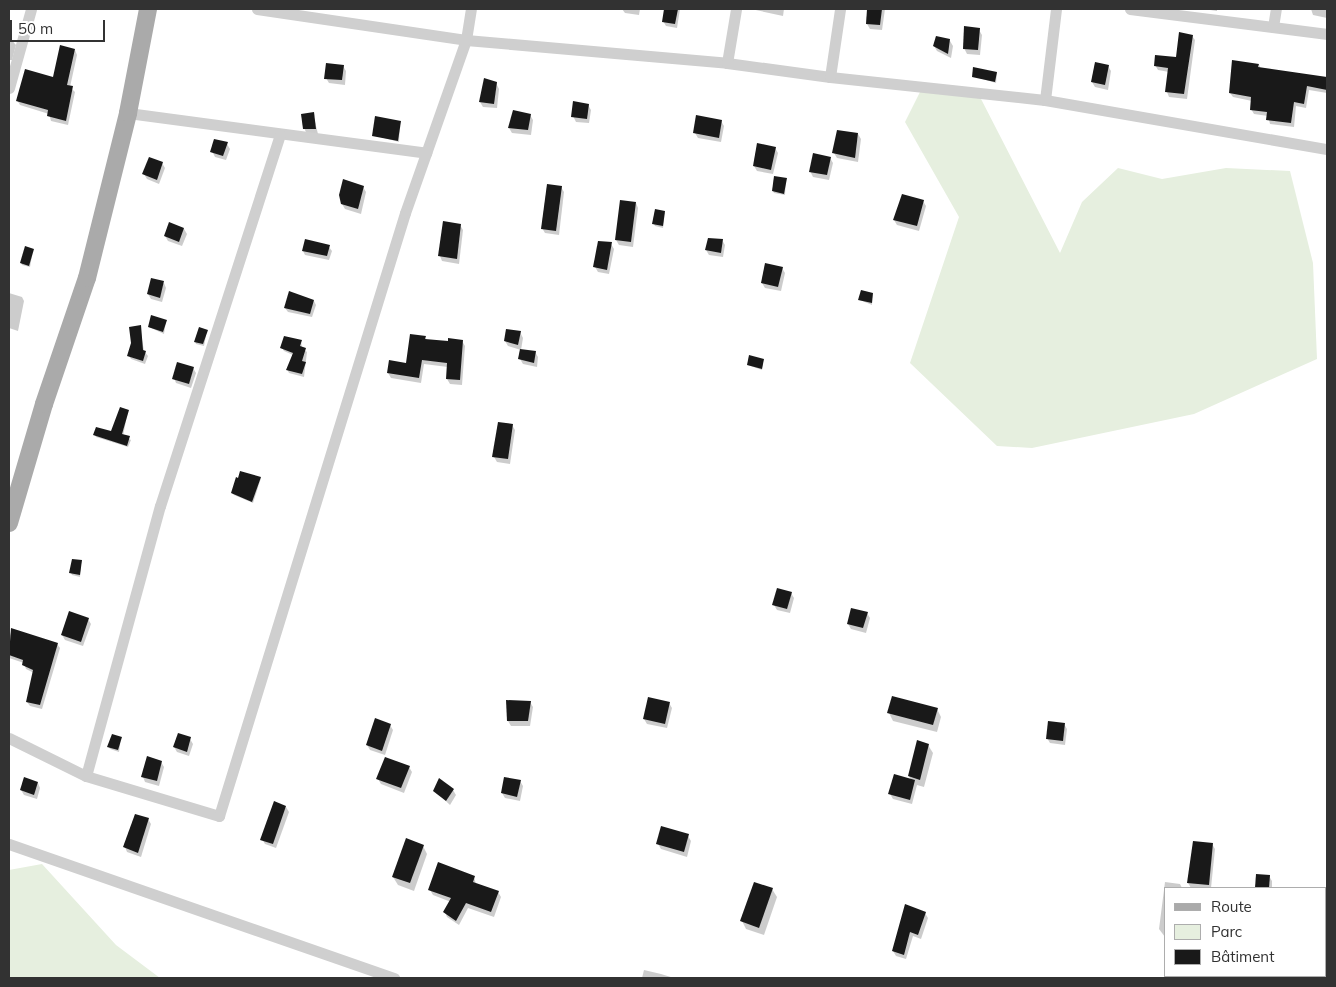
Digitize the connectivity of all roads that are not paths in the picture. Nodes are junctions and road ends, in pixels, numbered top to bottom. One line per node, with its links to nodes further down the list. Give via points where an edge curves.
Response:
1 (31, 9): 17 (street)
2 (148, 9): 19 (main road)
3 (257, 9): 11 (street)
4 (471, 9): 14 (street)
5 (736, 9): 15 (street)
6 (840, 9): 16 (street)
7 (1056, 9): 18 (street)
8 (1130, 9): 10 (street)
9 (1276, 9): 12 (street)
10 (1160, 11): 12 (street)
11 (293, 12): 14 (street)
12 (1273, 28): 13 (street)
13 (1327, 34)
14 (466, 40): 15 (street); 22 (street)
15 (727, 63): 16 (street)
16 (830, 77): 18 (street)
17 (9, 88)
18 (1045, 100): 21 (street)
19 (128, 114): 20 (street); 23 (main road, via 87,278 44,404)
20 (280, 134): 22 (street); 25 (street, via 160,506)
21 (1327, 150)
22 (426, 153): 25 (street, via 219,816)
23 (9, 523)
24 (9, 738): 25 (street)
25 (86, 776)
26 (9, 844): 27 (street)
27 (394, 978)

